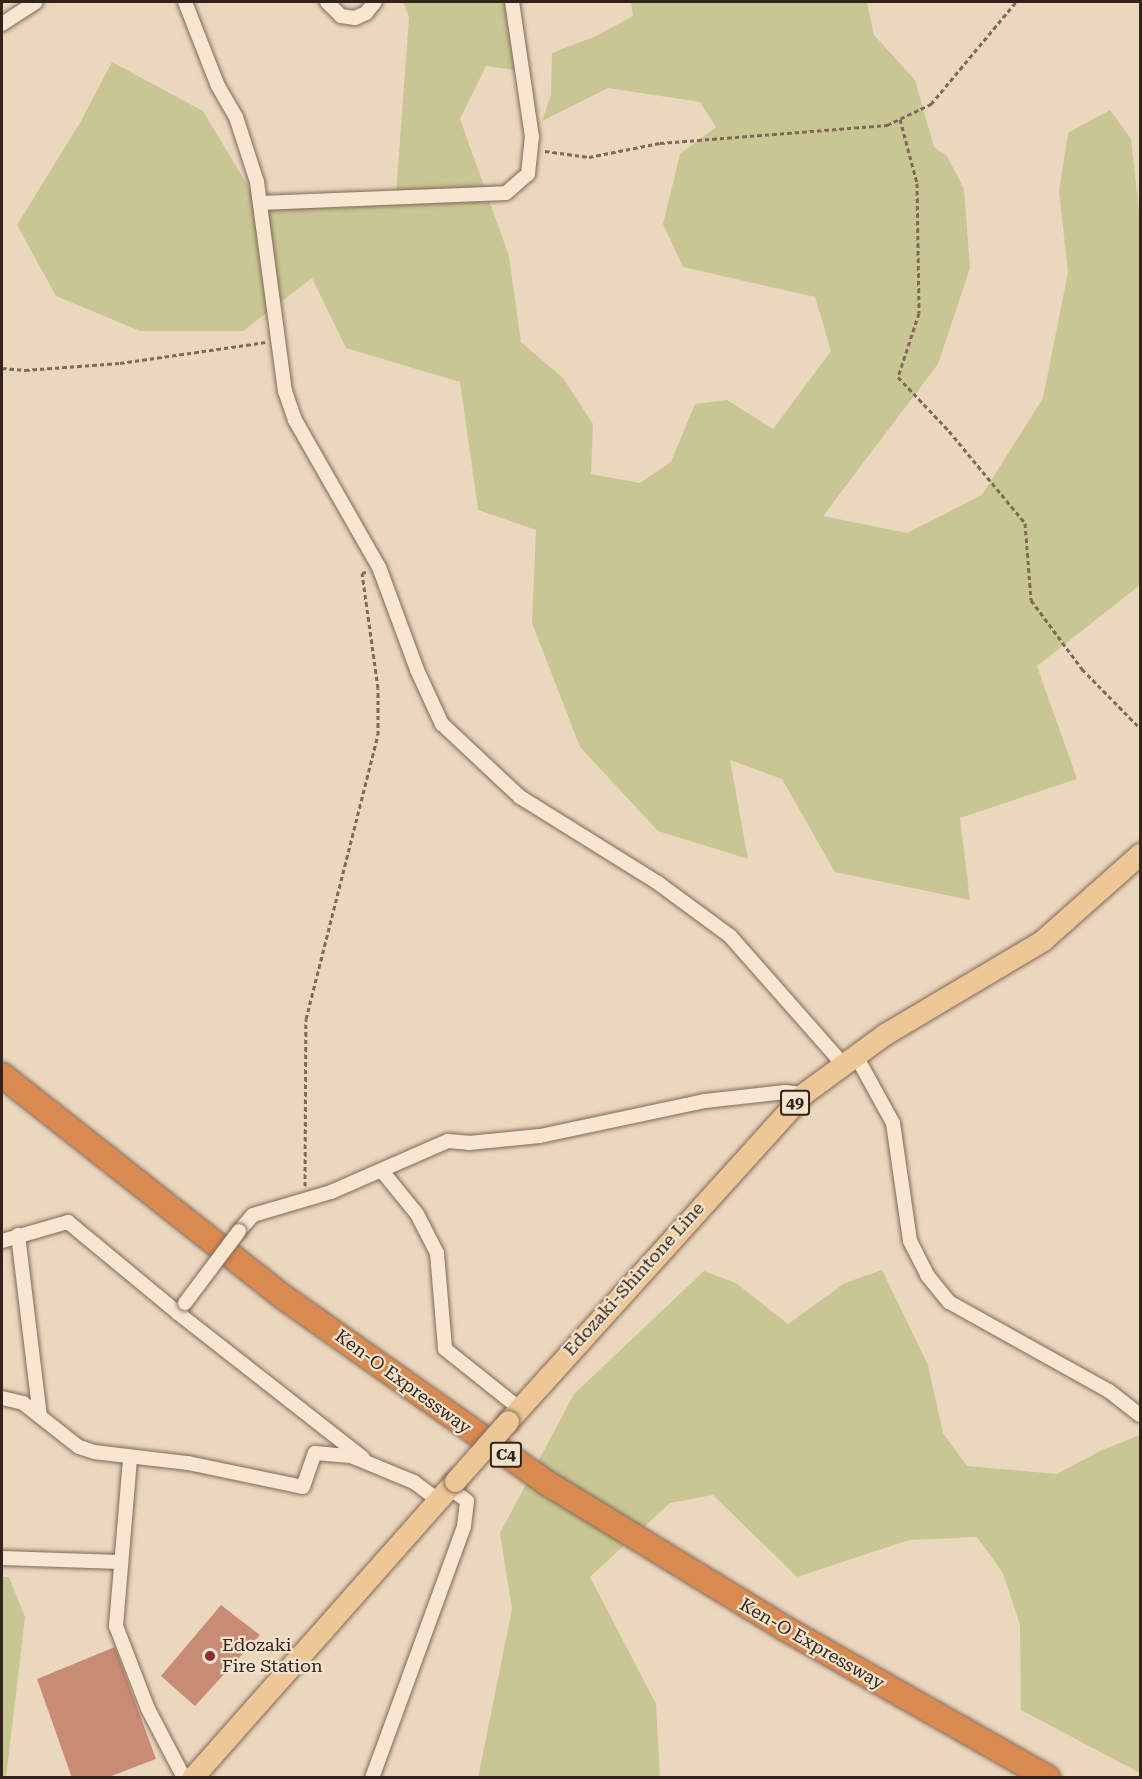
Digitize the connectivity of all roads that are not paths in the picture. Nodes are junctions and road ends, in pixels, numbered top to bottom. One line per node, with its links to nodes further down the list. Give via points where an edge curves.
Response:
1 (36, 2): 6 (street)
2 (185, 2): 7 (street, via 218,86 236,117)
3 (327, 2): 4 (street, via 341,16 355,18)
4 (375, 2)
5 (512, 2): 7 (street, via 531,149 528,174 506,193)
6 (2, 24)
7 (260, 203): 9 (street, via 285,391 294,420 379,567 417,670 442,724 520,797 658,883 730,936)
8 (1140, 854): 9 (main road, Edozaki-Shintone Line / 49, via 1043,939)
9 (848, 1058): 11 (main road, Edozaki-Shintone Line / 49); 18 (street, via 893,1124 910,1241 927,1275 949,1302 1109,1391)
10 (2, 1075): 28 (highway, Ken-O Expressway / C4, via 282,1296 537,1476 786,1629)
11 (803, 1094): 12 (street, via 785,1092 705,1101 540,1136 448,1141); 17 (main road, Edozaki-Shintone Line / 49)
12 (382, 1171): 15 (street, bridge, via 253,1215); 17 (street, via 417,1214 436,1253 445,1349)
13 (18, 1235): 14 (street); 15 (street, via 68,1222); 19 (street)
14 (2, 1241)
15 (182, 1308): 21 (street)
16 (2, 1398): 19 (street, via 23,1403)
17 (514, 1414): 22 (main road, Edozaki-Shintone Line / 49, bridge)
18 (1140, 1415)
19 (40, 1416): 20 (street, via 79,1447)
20 (130, 1459): 21 (street, via 188,1463 303,1487 315,1453); 24 (street)
21 (364, 1460): 22 (street, via 414,1482)
22 (448, 1490): 26 (main road, Edozaki-Shintone Line / 49); 27 (street, via 467,1501 464,1526)
23 (2, 1558): 24 (street)
24 (120, 1562): 25 (street, via 116,1626 148,1709)
25 (184, 1778)
26 (192, 1778)
27 (372, 1778)
28 (1048, 1778)

